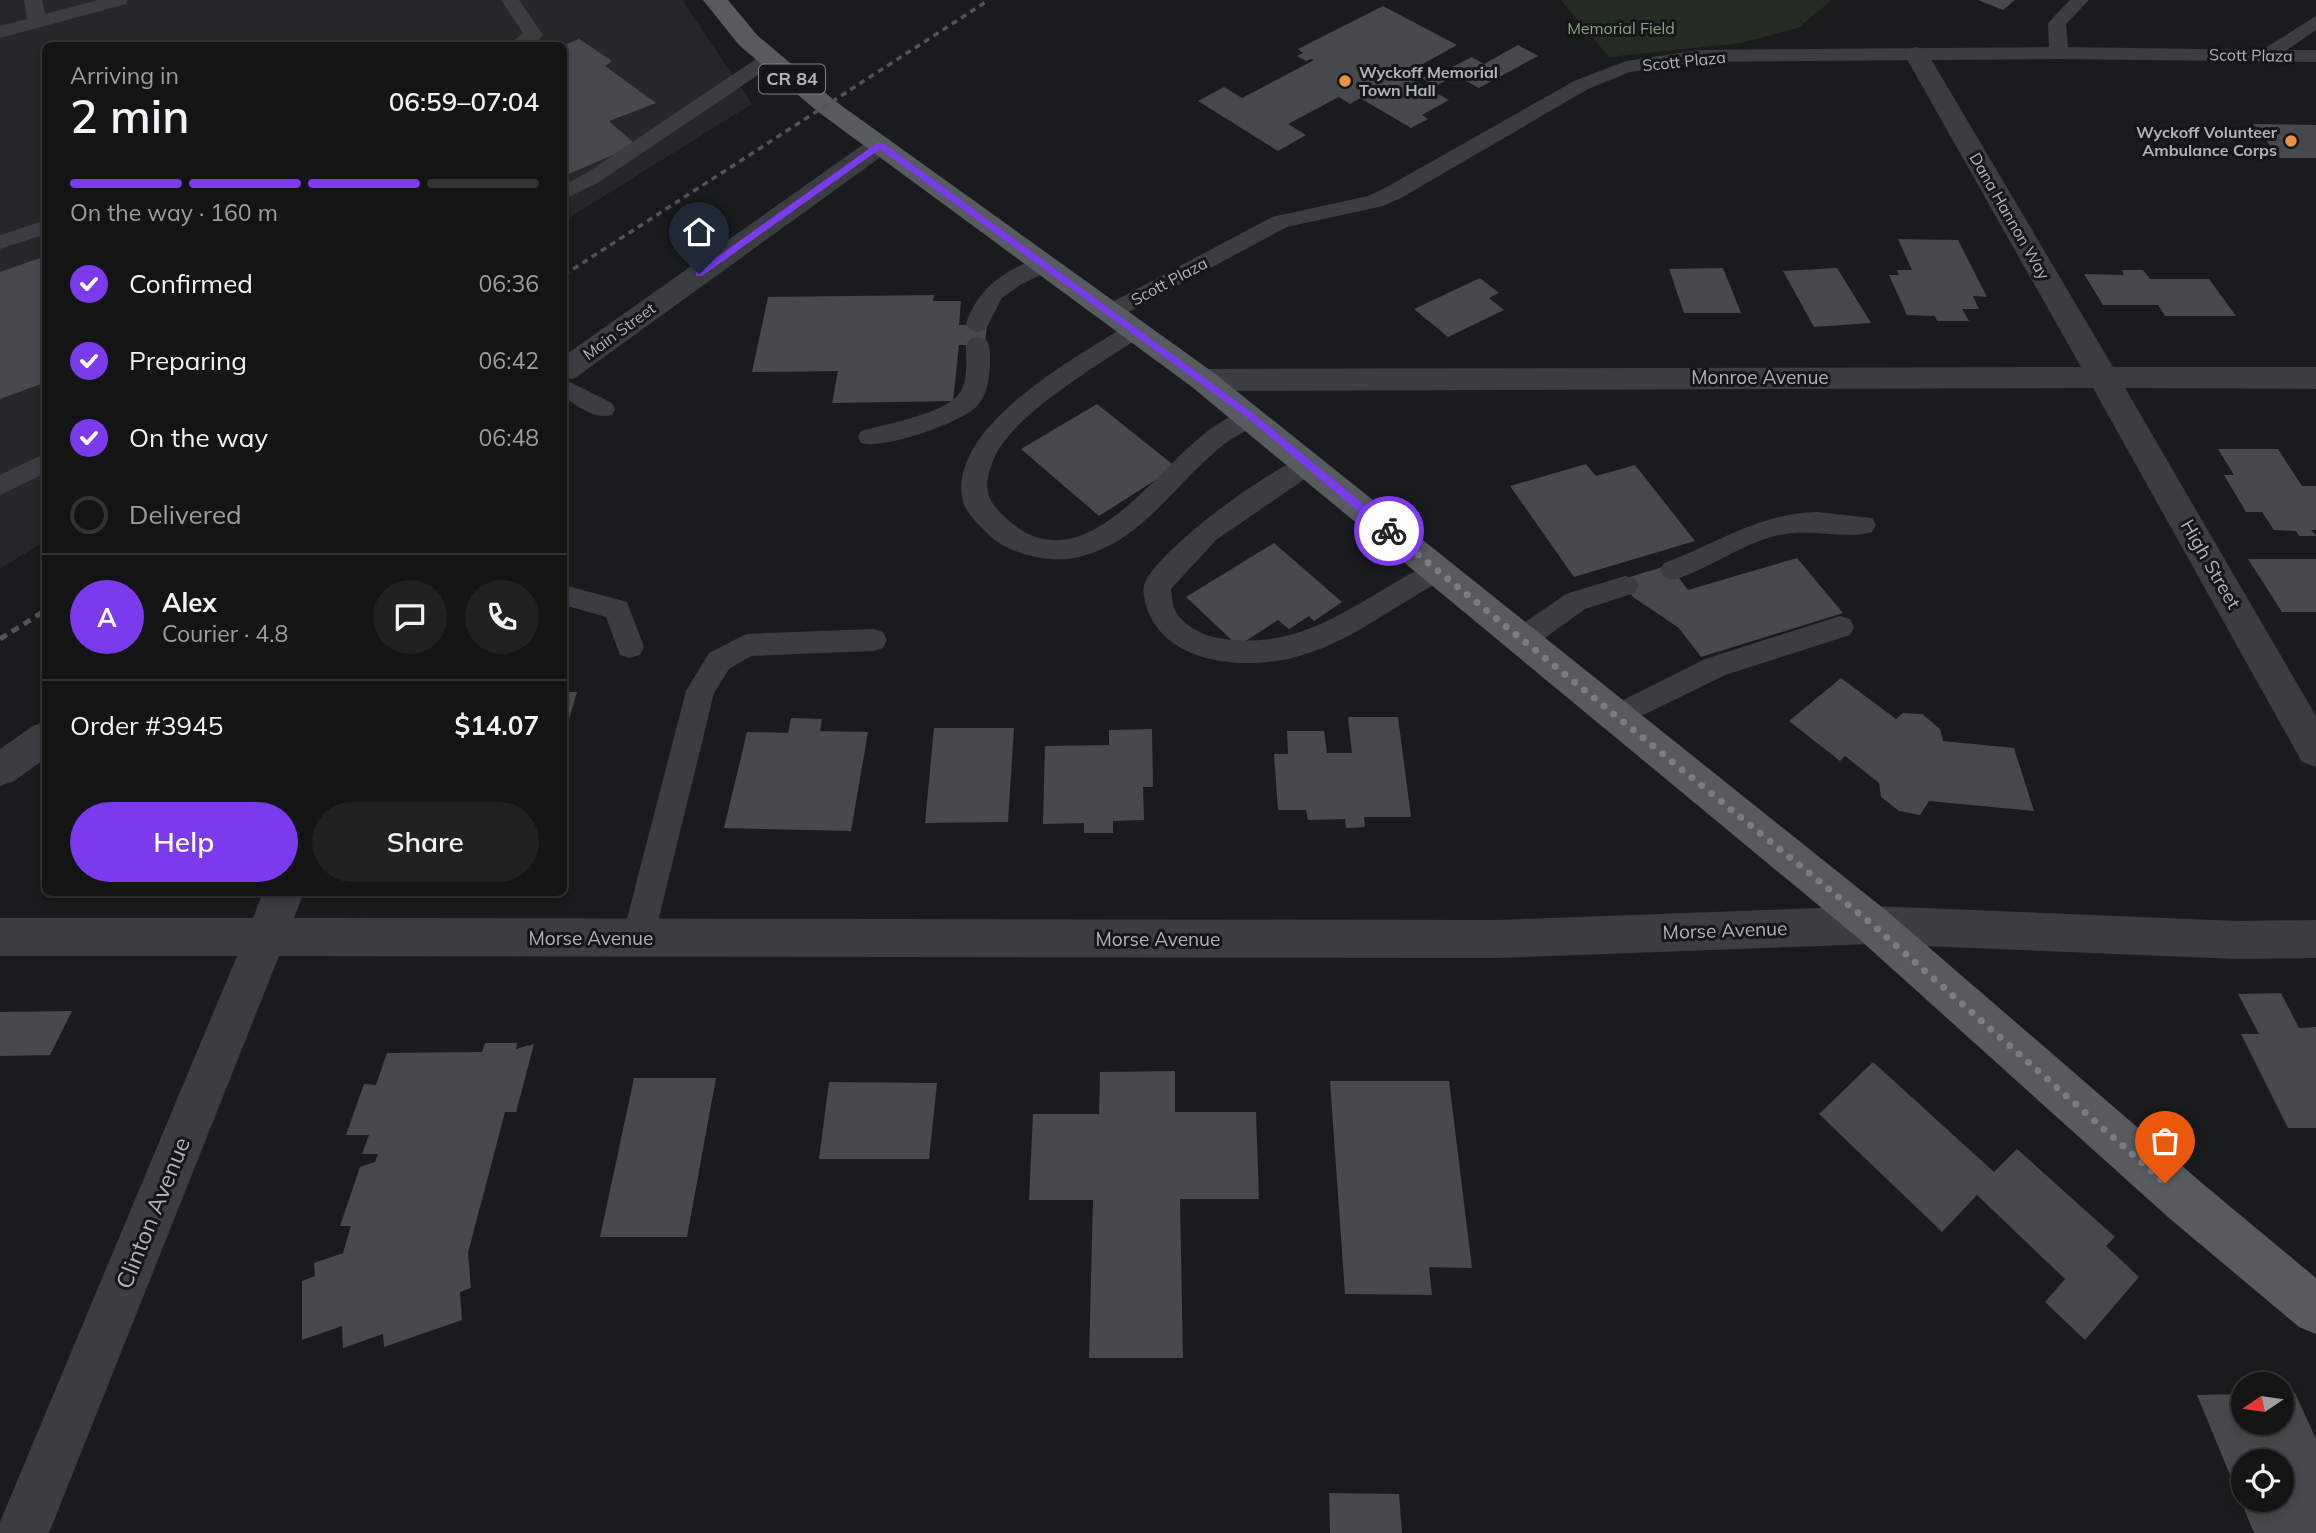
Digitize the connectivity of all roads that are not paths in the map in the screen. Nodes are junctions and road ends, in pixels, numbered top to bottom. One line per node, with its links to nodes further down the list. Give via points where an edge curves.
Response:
1 (33, 0): 6 (lane)
2 (119, 0): 6 (lane)
3 (510, 0): 9 (lane, via 534,35)
4 (715, 0): 14 (main road, CR 84)
5 (2080, 0): 10 (lane, via 2057,23)
6 (37, 22): 8 (lane)
7 (2316, 22): 12 (lane)
8 (0, 32)
9 (523, 42)
10 (2059, 53): 11 (lane, Scott Plaza); 12 (lane, Scott Plaza)
11 (1916, 54): 20 (lane, Scott Plaza, via 1699,57 1626,67 1580,85 1393,193 1280,222); 22 (street, Dana Hannon Way)
12 (2267, 55): 13 (lane, Scott Plaza)
13 (2316, 56)
14 (769, 59): 15 (main road, CR 84); 16 (lane)
15 (880, 145): 19 (main road, CR 84); 21 (street, Main Street)
16 (567, 191)
17 (42, 228): 18 (lane)
18 (0, 242)
19 (1045, 264): 20 (main road, CR 84); 28 (lane, via 992,293 981,308 974,386 961,407)
20 (1123, 321): 24 (main road, CR 84); 27 (lane, Scott Plaza, via 1015,414 976,463 974,499 997,528 1014,540 1044,548 1080,547 1112,533 1205,446)
21 (567, 369)
22 (2104, 378): 23 (street, Monroe Avenue); 24 (street, Monroe Avenue); 43 (street, High Street)
23 (2316, 378)
24 (1203, 380): 27 (main road, CR 84)
25 (567, 389): 26 (lane)
26 (603, 409)
27 (1252, 417): 30 (main road, CR 84)
28 (870, 438)
29 (42, 464): 31 (lane)
30 (1309, 464): 34 (main road, CR 84); 34 (lane, via 1219,524 1166,573 1157,587 1161,609 1178,631 1213,648 1245,652 1310,642)
31 (0, 486)
32 (1863, 525): 33 (lane, via 1774,526)
33 (1673, 570)
34 (1438, 571): 39 (main road, CR 84)
35 (1625, 586): 39 (lane, via 1576,601)
36 (567, 596): 40 (lane, via 617,610)
37 (1840, 627): 41 (lane, via 1715,667)
38 (873, 640): 49 (lane, via 746,645 719,661 700,691)
39 (1521, 640): 41 (main road, CR 84)
40 (630, 647)
41 (1615, 717): 46 (main road, CR 84)
42 (42, 740): 44 (street)
43 (2316, 751)
44 (0, 770)
45 (282, 896): 48 (street, Clinton Avenue)
46 (1873, 925): 49 (street, Morse Avenue, via 1496,939); 50 (street, Morse Avenue); 51 (main road, CR 84)
47 (0, 937): 48 (street, Morse Avenue)
48 (265, 938): 49 (street, Morse Avenue); 52 (street, Clinton Avenue)
49 (638, 938)
50 (2316, 939)
51 (2316, 1310)
52 (22, 1533)

